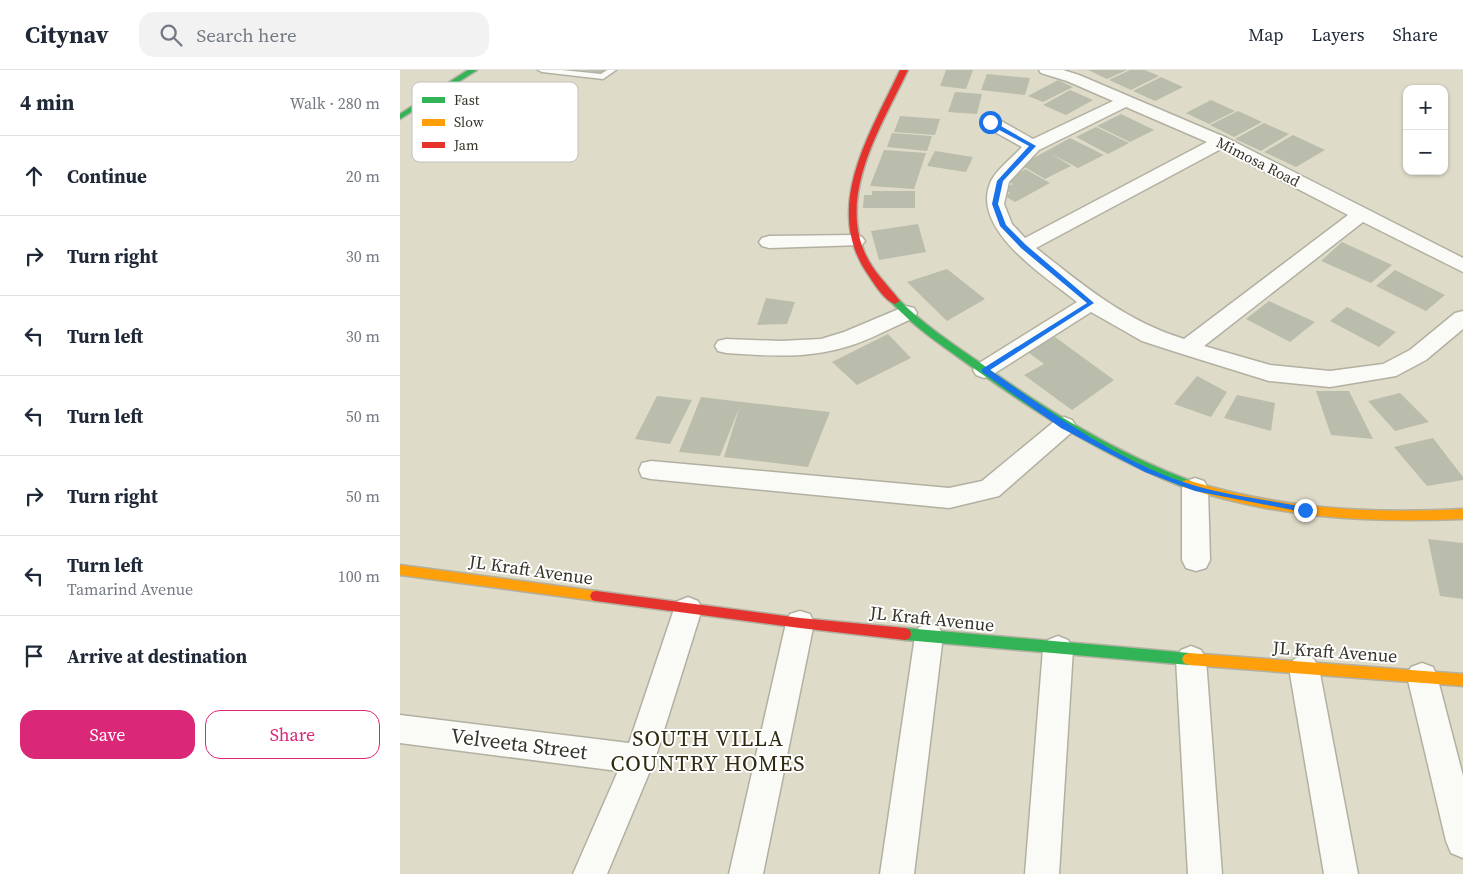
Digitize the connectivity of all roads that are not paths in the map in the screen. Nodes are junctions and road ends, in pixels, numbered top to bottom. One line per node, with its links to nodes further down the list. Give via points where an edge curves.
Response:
1 (473, 70): 6 (main road)
2 (542, 70): 3 (lane, via 602,77)
3 (612, 70)
4 (904, 70): 14 (main road, via 861,166 851,218)
5 (1047, 70): 7 (street, Mimosa Road)
6 (455, 82)
7 (1126, 101): 11 (street, Mimosa Road); 12 (street)
8 (412, 110): 9 (main road)
9 (400, 118)
10 (990, 122): 12 (street)
11 (1220, 142): 13 (street, Mimosa Road); 16 (street)
12 (1033, 146): 16 (street, via 1000,181 995,204 1003,226)
13 (1360, 215): 17 (street, Mimosa Road); 22 (street)
14 (855, 241): 15 (street); 19 (main road, via 865,263)
15 (769, 242)
16 (1023, 247): 18 (street)
17 (1463, 266)
18 (1091, 303): 22 (street, via 1150,336); 23 (street)
19 (906, 313): 21 (street, via 836,342 811,348); 23 (main road)
20 (1463, 318): 22 (street, via 1418,355 1388,371 1330,379 1269,373)
21 (726, 346)
22 (1187, 348)
23 (984, 370): 24 (main road)
24 (1064, 426): 25 (street, via 990,489 949,498); 26 (main road, via 1148,470)
25 (651, 470)
26 (1195, 488): 27 (main road, via 1305,510 1382,517); 28 (street)
27 (1463, 514)
28 (1196, 560)
29 (400, 570): 30 (main road, JL Kraft Avenue)
30 (688, 609): 31 (main road, JL Kraft Avenue); 39 (street)
31 (800, 623): 32 (main road, JL Kraft Avenue); 42 (street)
32 (929, 636): 33 (main road, JL Kraft Avenue); 43 (street)
33 (1058, 650): 34 (main road, JL Kraft Avenue); 44 (street)
34 (1191, 659): 35 (main road, JL Kraft Avenue); 45 (street)
35 (1304, 668): 36 (main road, JL Kraft Avenue); 46 (street)
36 (1422, 676): 37 (main road, JL Kraft Avenue); 40 (street)
37 (1463, 680)
38 (400, 729): 39 (street, Velveeta Street)
39 (639, 759): 41 (street)
40 (1463, 841)
41 (590, 874)
42 (746, 874)
43 (897, 874)
44 (1042, 874)
45 (1205, 874)
46 (1341, 874)

